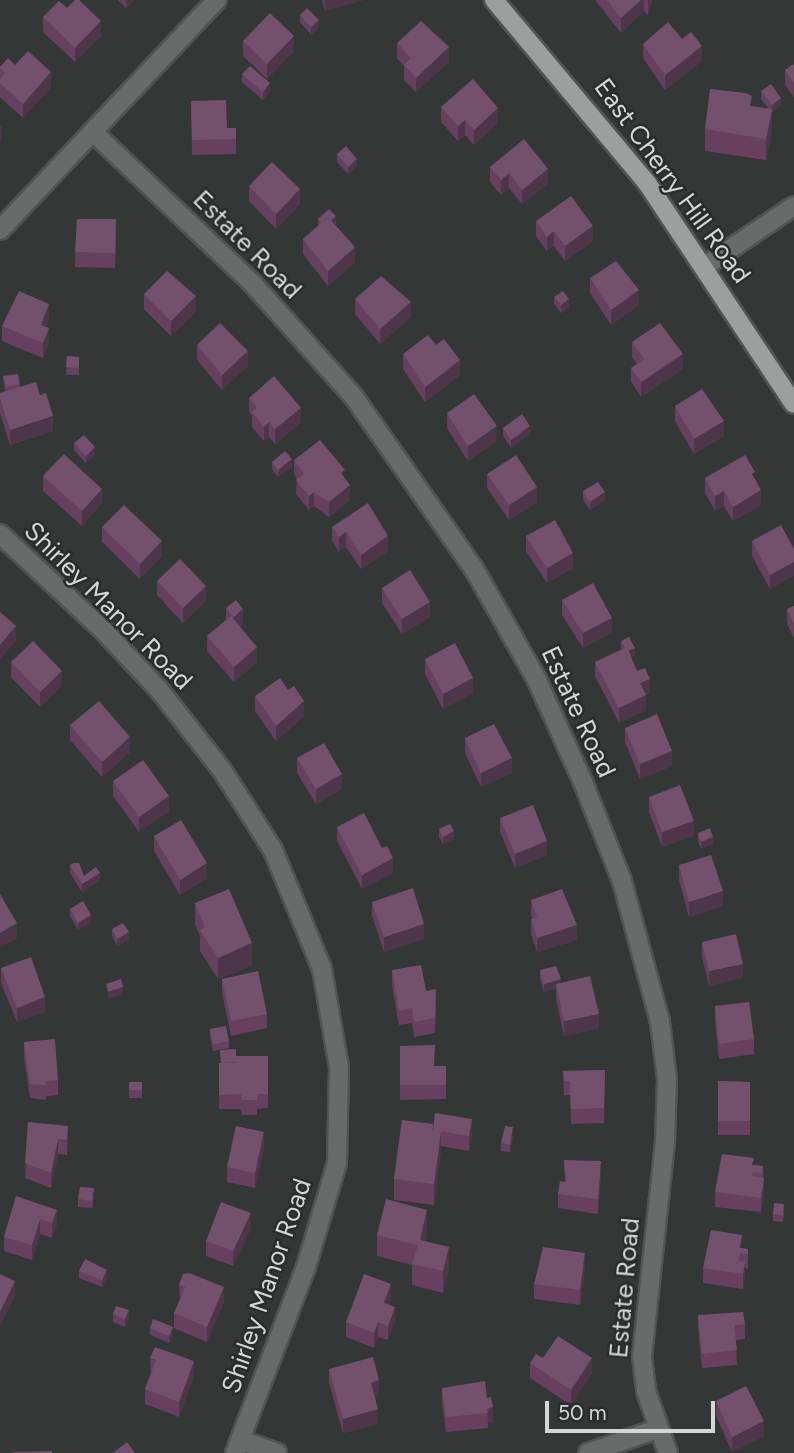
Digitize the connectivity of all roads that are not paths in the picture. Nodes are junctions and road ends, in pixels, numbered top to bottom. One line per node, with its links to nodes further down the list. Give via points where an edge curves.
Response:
1 (217, 0): 3 (street)
2 (494, 0): 6 (main road, East Cherry Hill Road, via 639,172)
3 (94, 133): 5 (street); 9 (street, Estate Road, via 261,293 354,397 474,569 536,678 583,782 647,961 666,1068 666,1142 642,1357)
4 (794, 206): 6 (street)
5 (0, 230)
6 (705, 266): 7 (main road, East Cherry Hill Road)
7 (794, 404)
8 (0, 534): 10 (street, Shirley Manor Road, via 104,631 160,691 222,770 273,850 322,968 339,1067 337,1163 309,1256)
9 (657, 1429): 12 (street); 13 (street, Estate Road)
10 (238, 1447): 11 (street)
11 (277, 1453)
12 (588, 1453)
13 (668, 1453)

